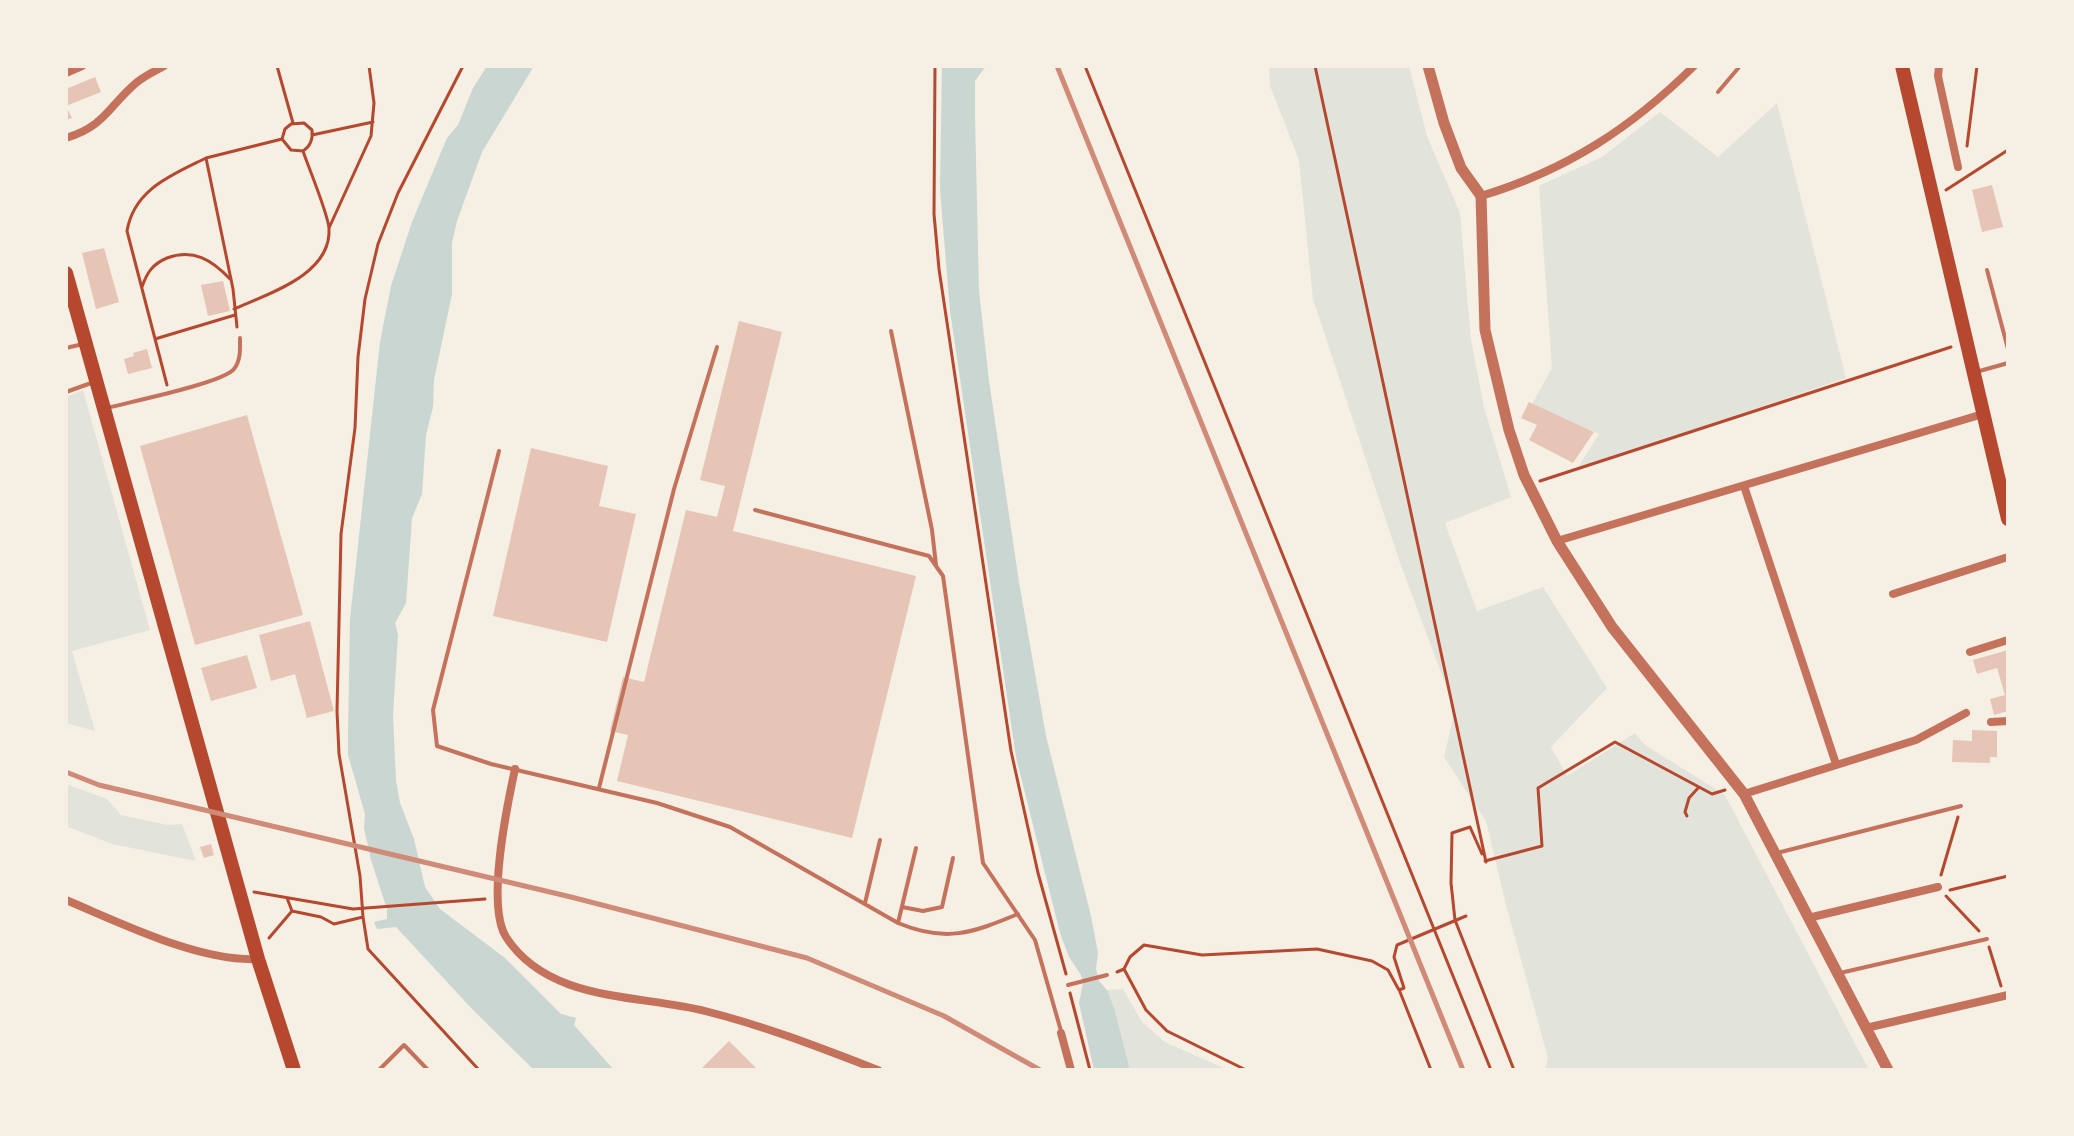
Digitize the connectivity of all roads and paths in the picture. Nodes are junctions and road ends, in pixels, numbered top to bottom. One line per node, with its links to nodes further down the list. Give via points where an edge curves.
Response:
1 (82, 66): 14 (street)
2 (164, 66): 19 (street, via 138,81 85,132)
3 (277, 66): 17 (path)
4 (369, 66): 16 (path)
5 (463, 66): 83 (path, via 378,244 358,357 341,534 337,711)
6 (935, 66): 92 (path, via 934,214 965,453 1011,751)
7 (1085, 66): 106 (path)
8 (1315, 66): 71 (path)
9 (1428, 66): 24 (street, via 1461,168)
10 (1694, 66): 24 (street, via 1614,135 1524,183)
11 (1740, 66): 15 (lane)
12 (1902, 66): 34 (main road)
13 (1939, 66): 23 (street)
14 (66, 73)
15 (1718, 92)
16 (373, 122): 18 (path); 25 (path, via 368,148)
17 (293, 123): 18 (path, via 308,126); 20 (path)
18 (312, 135): 21 (path)
19 (66, 138)
20 (282, 139): 21 (path, via 291,150); 22 (path)
21 (303, 151): 25 (path)
22 (206, 158): 28 (path); 29 (path, via 160,181 129,217 127,231)
23 (1958, 167)
24 (1481, 196): 47 (street, via 1485,330 1509,430)
25 (329, 229): 30 (path, via 313,267)
26 (1987, 270): 38 (lane)
27 (66, 273): 35 (main road)
28 (232, 281): 29 (path, via 211,261 180,253 151,268); 30 (path)
29 (141, 290): 33 (path)
30 (235, 312): 32 (path); 33 (path)
31 (891, 331): 53 (lane)
32 (240, 338): 42 (lane, via 240,358 233,371)
33 (155, 339): 42 (path)
34 (1966, 341): 40 (main road); 47 (path)
35 (86, 343): 37 (lane); 41 (main road)
36 (717, 347): 63 (lane, via 674,489)
37 (66, 348)
38 (2008, 349)
39 (2008, 363): 40 (lane)
40 (1973, 372): 45 (main road)
41 (96, 381): 43 (lane); 44 (main road)
42 (169, 391): 44 (lane)
43 (66, 392)
44 (104, 409): 74 (main road)
45 (1983, 414): 48 (street); 50 (main road)
46 (499, 451): 61 (lane, via 433,710 437,746)
47 (1529, 484): 51 (street)
48 (1744, 486): 51 (street); 60 (street)
49 (755, 510): 53 (lane, via 929,556)
50 (2008, 519)
51 (1557, 541): 64 (street, via 1612,627)
52 (2008, 557): 54 (street)
53 (937, 567): 81 (lane, via 943,576 983,863)
54 (1893, 594)
55 (2008, 640): 56 (street)
56 (1970, 652)
57 (1966, 713): 60 (street, via 1916,740)
58 (2008, 721): 59 (street)
59 (1991, 722)
60 (1836, 764): 64 (street)
61 (515, 769): 63 (lane); 76 (street)
62 (1699, 787): 64 (path, via 1712,794); 66 (path, via 1689,798); 71 (path, via 1615,742 1538,788 1542,846)
63 (599, 788): 78 (lane, via 730,827)
64 (1741, 790): 69 (street)
65 (1961, 806): 69 (lane); 73 (path)
66 (1687, 816)
67 (880, 840): 78 (lane)
68 (916, 848): 79 (lane)
69 (1775, 853): 84 (street)
70 (953, 858): 79 (lane, via 942,907)
71 (1486, 862): 85 (path, via 1470,827 1452,833)
72 (2008, 876): 73 (path, via 1949,890)
73 (1938, 887): 84 (street); 87 (path)
74 (239, 889): 75 (path); 88 (main road)
75 (287, 898): 76 (path, via 353,909); 80 (path)
76 (498, 898): 101 (street, via 505,935 522,955 582,991 703,1010 805,1040)
77 (66, 900): 88 (street, via 208,953 237,960)
78 (865, 903): 86 (lane)
79 (902, 907): 86 (lane)
80 (292, 911): 83 (path, via 334,924); 88 (path)
81 (1018, 914): 86 (lane, via 950,935); 96 (lane, via 1035,940)
82 (1466, 916): 85 (path)
83 (363, 917): 100 (path, via 368,949)
84 (1808, 918): 90 (street)
85 (1455, 920): 93 (path, via 1397,945 1394,957 1404,988); 107 (path)
86 (898, 923)
87 (1987, 939): 90 (lane); 94 (path)
88 (256, 952): 97 (main road)
89 (1124, 969): 91 (path); 93 (path, via 1144,945 1202,955 1317,949 1372,961 1388,970); 104 (path, via 1156,1023)
90 (1838, 974): 95 (street)
91 (1107, 975): 92 (lane)
92 (1068, 985): 103 (path)
93 (1399, 990): 105 (path)
94 (2006, 995): 95 (street)
95 (1866, 1028): 108 (street)
96 (1061, 1033): 102 (street)
97 (294, 1070)
98 (379, 1070): 99 (lane, via 404,1045)
99 (428, 1070)
100 (479, 1070)
101 (876, 1070)
102 (1071, 1070)
103 (1090, 1070)
104 (1246, 1070)
105 (1431, 1070)
106 (1491, 1070)
107 (1514, 1070)
108 (1888, 1070)

